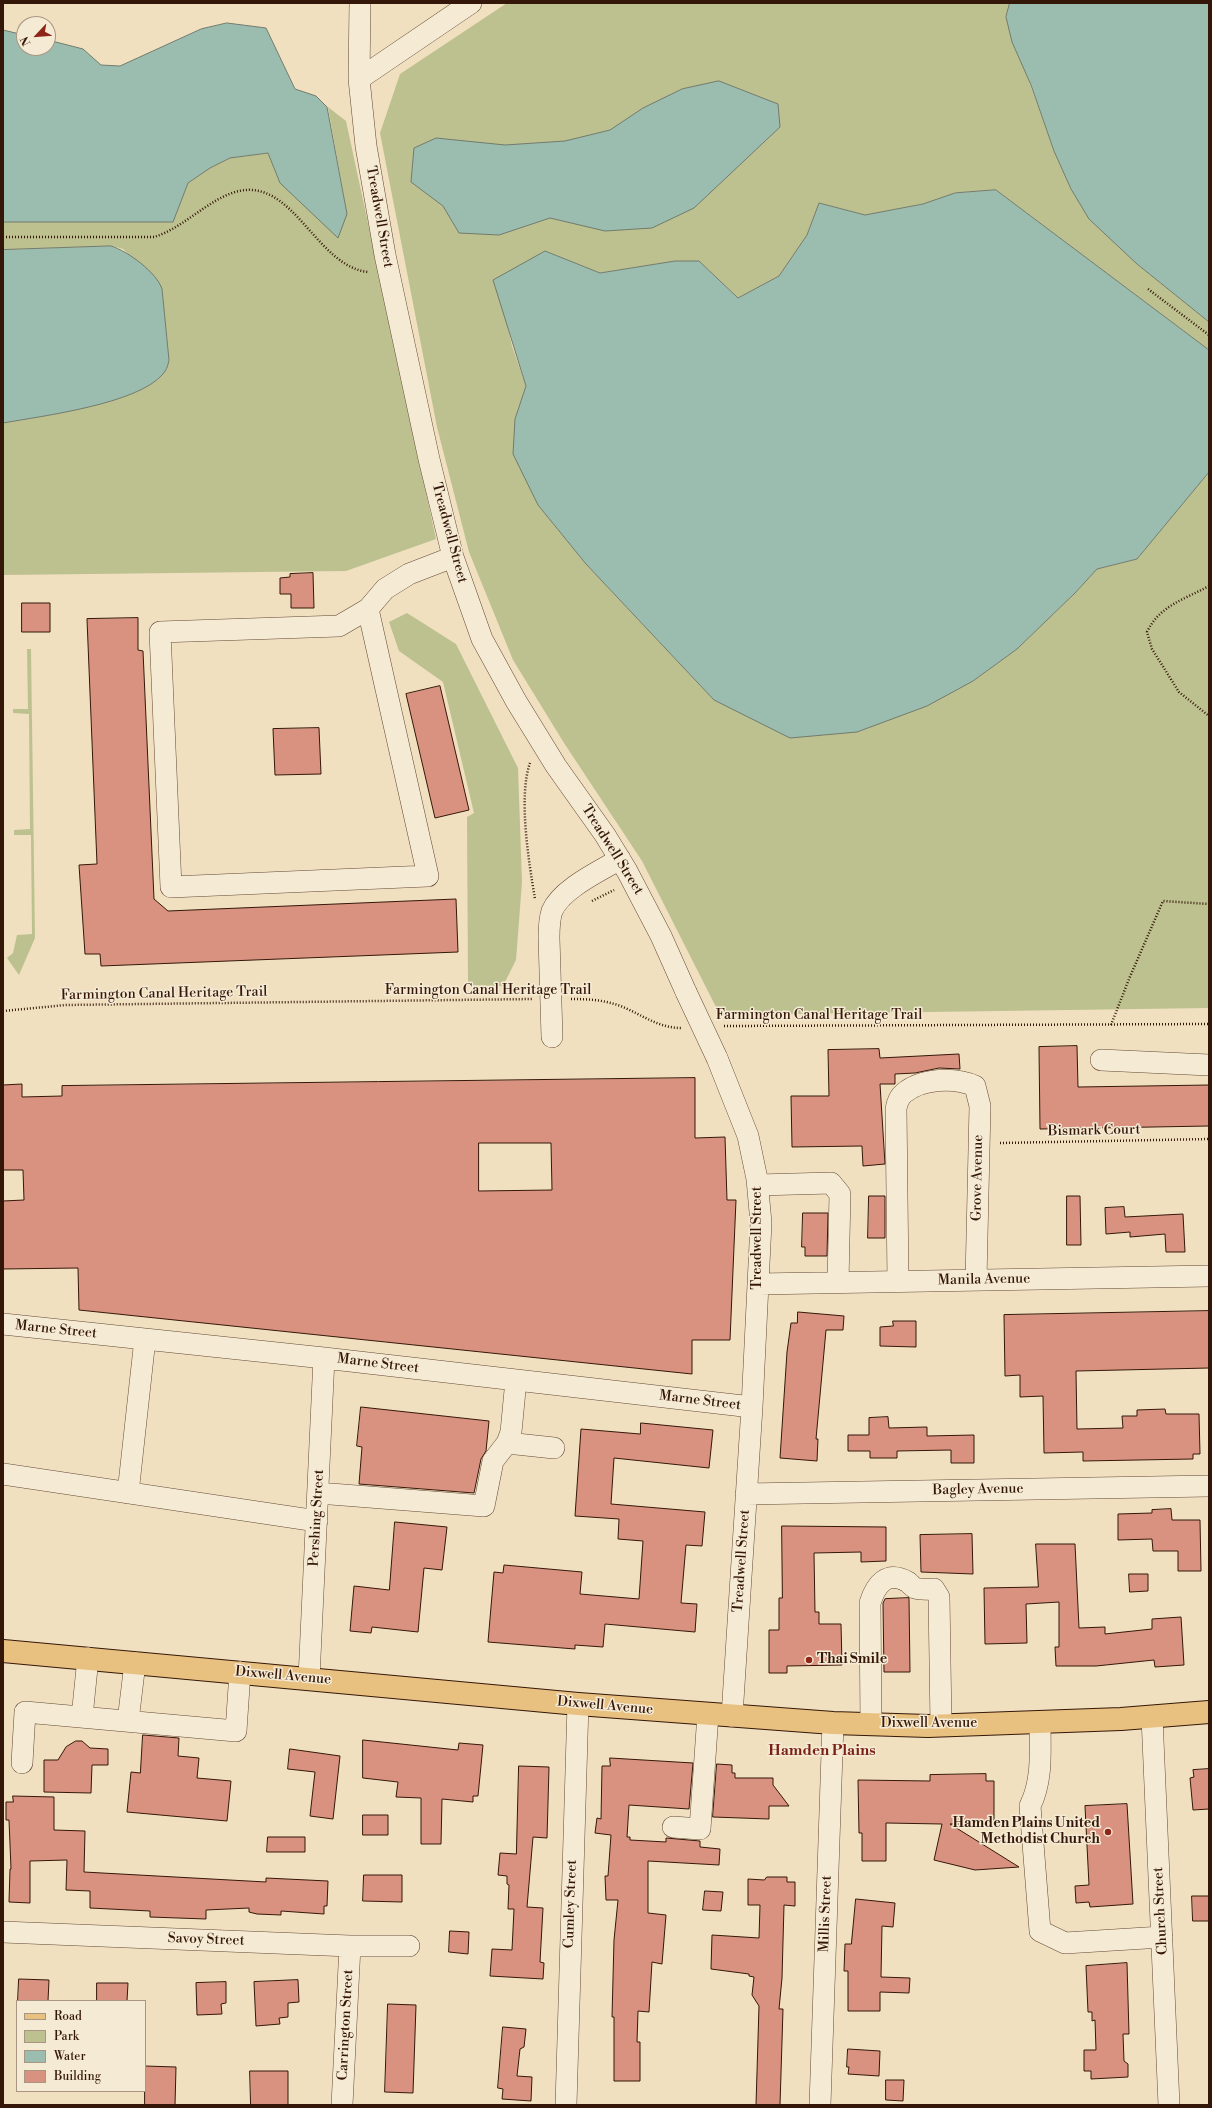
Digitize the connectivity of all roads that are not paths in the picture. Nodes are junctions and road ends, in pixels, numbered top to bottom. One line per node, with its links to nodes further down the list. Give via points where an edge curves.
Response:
1 (360, 3): 3 (street, Treadwell Street)
2 (471, 3): 3 (street)
3 (359, 79): 4 (street, Treadwell Street, via 366,146 388,270)
4 (452, 558): 5 (street, via 409,574 385,589); 6 (street, Treadwell Street, via 482,639)
5 (368, 609): 5 (street, via 339,626 160,632 171,887 428,876)
6 (612, 864): 7 (street, via 566,894 553,909 549,922 564,996); 10 (street, Treadwell Street, bridge, via 648,908 717,1058 748,1136)
7 (552, 1037)
8 (1101, 1060): 9 (street)
9 (1209, 1065)
10 (758, 1185): 13 (street, via 831,1183 840,1194); 15 (street, Treadwell Street, via 761,1223)
11 (1209, 1276): 12 (street, Manila Avenue)
12 (976, 1280): 14 (street, Manila Avenue); 14 (street, Grove Avenue, via 980,1106 975,1086 954,1080 914,1087 899,1098 895,1116)
13 (838, 1282): 14 (street, Manila Avenue); 15 (street, Manila Avenue)
14 (898, 1282)
15 (759, 1284): 20 (street, Treadwell Street)
16 (3, 1324): 17 (street, Marne Street)
17 (145, 1339): 18 (street, Marne Street); 25 (street)
18 (324, 1358): 19 (street, Marne Street); 26 (street, Pershing Street)
19 (516, 1380): 20 (street, Marne Street); 21 (street, via 511,1432)
20 (752, 1407): 27 (street, Treadwell Street)
21 (507, 1443): 22 (street); 26 (street, via 493,1461 484,1506)
22 (554, 1448)
23 (3, 1474): 25 (street)
24 (1209, 1486): 27 (street, Bagley Avenue)
25 (128, 1493): 28 (street)
26 (318, 1493): 28 (street, Pershing Street)
27 (746, 1494): 37 (street, Treadwell Street)
28 (317, 1521): 33 (street, Pershing Street)
29 (3, 1651): 30 (main road, Dixwell Avenue)
30 (88, 1658): 31 (main road, Dixwell Avenue); 38 (street)
31 (135, 1663): 32 (main road, Dixwell Avenue); 40 (street)
32 (240, 1672): 33 (main road, Dixwell Avenue); 40 (street, via 236,1730)
33 (310, 1678): 34 (main road, Dixwell Avenue)
34 (578, 1704): 36 (main road, Dixwell Avenue); 52 (street, Cumley Street)
35 (1209, 1712): 39 (main road, Dixwell Avenue)
36 (708, 1714): 37 (main road, Dixwell Avenue); 46 (street, via 700,1829)
37 (732, 1716): 42 (main road, Dixwell Avenue)
38 (82, 1717): 40 (street); 45 (street, via 25,1712)
39 (1152, 1717): 41 (main road, Dixwell Avenue); 48 (street, Church Street)
40 (128, 1721)
41 (1040, 1722): 44 (main road, Dixwell Avenue); 48 (street, via 1040,1763 1036,1795 1030,1806 1040,1931 1065,1943)
42 (833, 1723): 43 (main road, Dixwell Avenue); 53 (street, Millis Street)
43 (871, 1724): 44 (main road, Dixwell Avenue); 44 (street, via 870,1603 880,1582 888,1578 899,1578 916,1589 934,1589 939,1597)
44 (941, 1725)
45 (22, 1763)
46 (673, 1827)
47 (3, 1932): 49 (street, Savoy Street)
48 (1162, 1937): 54 (street, Church Street)
49 (350, 1946): 50 (street, Savoy Street); 51 (street, Carrington Street)
50 (409, 1946)
51 (342, 2105)
52 (566, 2105)
53 (820, 2105)
54 (1169, 2105)

